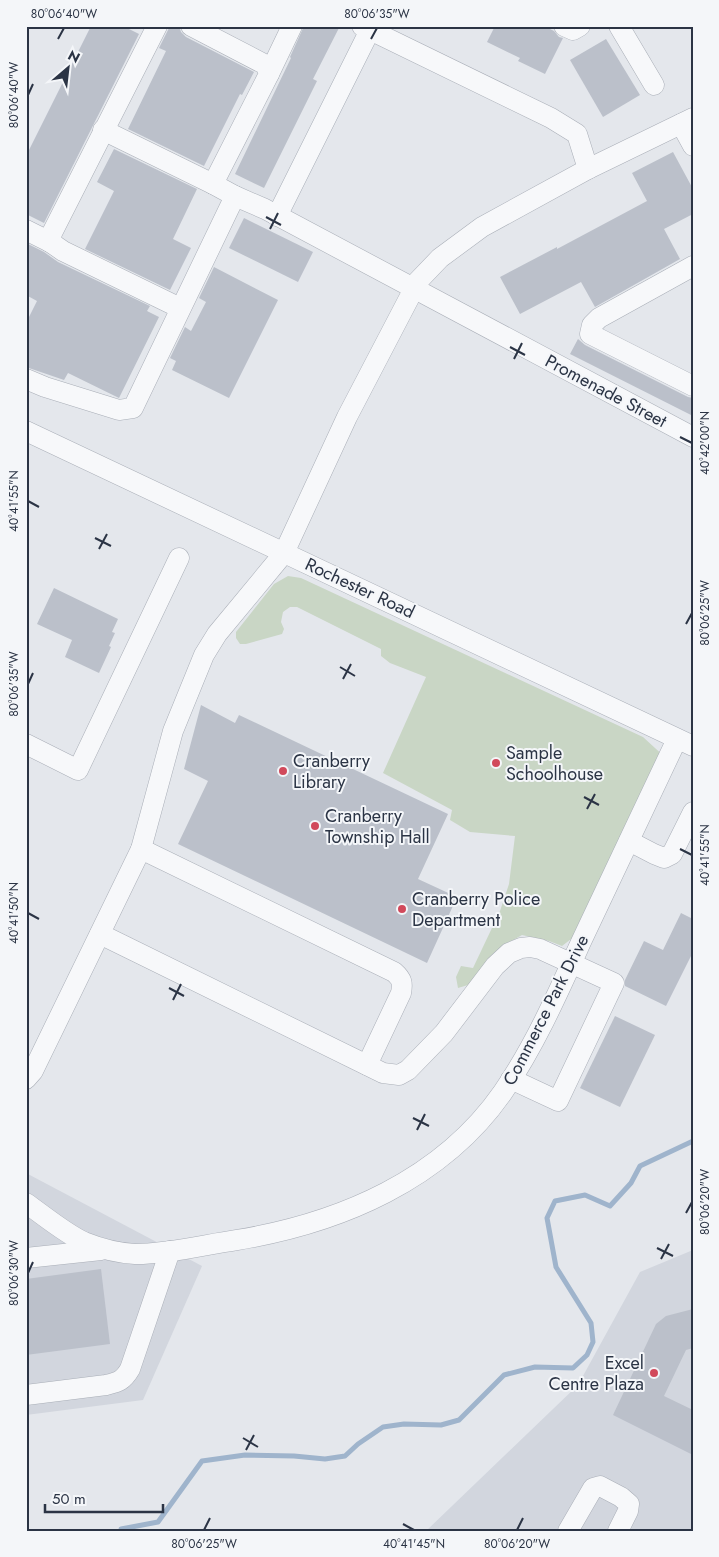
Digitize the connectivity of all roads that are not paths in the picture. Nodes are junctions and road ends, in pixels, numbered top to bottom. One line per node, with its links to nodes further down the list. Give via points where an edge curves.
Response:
1 (157, 26): 11 (street)
2 (191, 26): 8 (street, via 266,65)
3 (292, 26): 8 (street)
4 (564, 26): 5 (street, via 573,30)
5 (580, 26)
6 (619, 26): 9 (street)
7 (368, 27): 13 (street, via 577,134); 16 (street)
8 (269, 74): 14 (street)
9 (654, 85)
10 (687, 121): 12 (street); 13 (street)
11 (103, 130): 14 (street, Promenade Street); 18 (street)
12 (693, 146)
13 (588, 170): 20 (street, via 482,226 440,258 418,281)
14 (213, 184): 15 (street, Promenade Street)
15 (235, 196): 16 (street, Promenade Street); 21 (street)
16 (277, 216): 20 (street, Promenade Street)
17 (26, 230): 18 (street)
18 (50, 242): 21 (street)
19 (693, 266): 23 (street, via 599,318 592,325 590,334)
20 (414, 290): 25 (street, Promenade Street); 26 (street, via 347,417)
21 (180, 308): 22 (street, via 133,408 119,410)
22 (26, 379)
23 (693, 386)
24 (26, 431): 26 (street, Rochester Road)
25 (693, 437)
26 (284, 553): 28 (street, Rochester Road); 32 (street, via 217,634 204,655 173,731)
27 (179, 558): 29 (street, via 78,770)
28 (685, 742): 31 (street, Commerce Park Drive)
29 (26, 744)
30 (693, 812): 31 (street, via 672,854 664,858)
31 (628, 841): 34 (street, Commerce Park Drive)
32 (141, 849): 33 (street); 35 (street, via 401,978 401,993)
33 (100, 934): 35 (street); 36 (street, via 33,1071)
34 (571, 964): 35 (street, via 530,947 509,953 495,966 444,1033 408,1070 392,1075); 37 (street, Commerce Park Drive, via 521,1066); 37 (street, via 614,983 558,1101)
35 (367, 1065)
36 (26, 1079)
37 (511, 1079): 40 (street, Commerce Park Drive, via 482,1118 439,1160 383,1194 314,1223 268,1235)
38 (26, 1203): 39 (street, Commerce Park Drive, via 83,1241)
39 (108, 1249): 40 (street, Commerce Park Drive, via 134,1254); 41 (street)
40 (170, 1250): 42 (street, via 126,1377 117,1383)
41 (26, 1258)
42 (26, 1396)
43 (568, 1531): 44 (street, via 594,1488 600,1486 629,1504)
44 (618, 1531)

